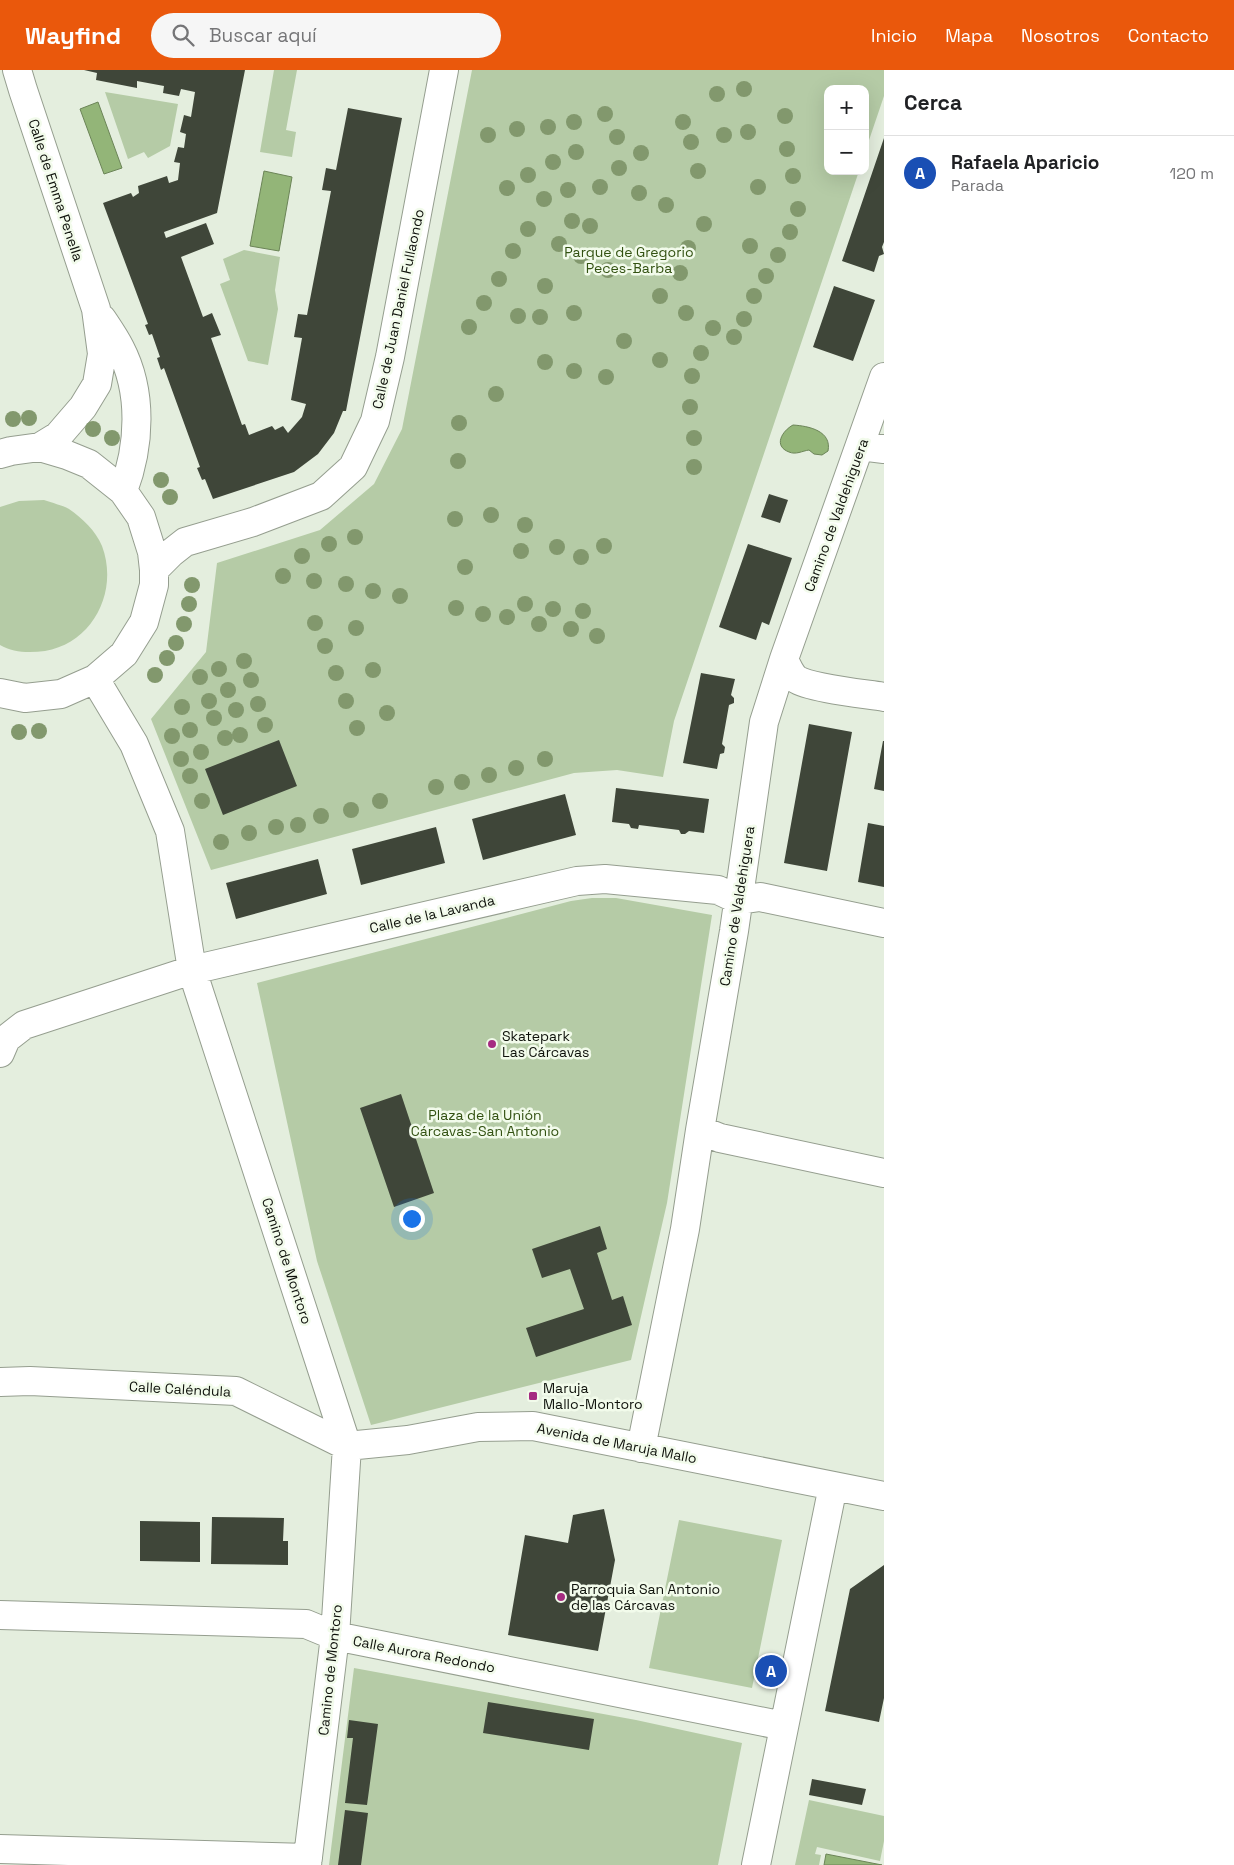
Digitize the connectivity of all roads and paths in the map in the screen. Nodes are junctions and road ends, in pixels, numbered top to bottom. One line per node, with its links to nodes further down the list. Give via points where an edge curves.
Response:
1 (17, 70): 3 (street, Calle de Emma Penella)
2 (444, 70): 9 (street, Calle de Juan Daniel Fullaondo, via 390,357 375,421 354,467 321,496 253,522 185,542)
3 (96, 309): 5 (street, Calle de Emma Penella, via 102,354 96,384 83,408 58,436); 8 (street, Calle de Emma Penella, via 121,349 134,383 137,430 130,473)
4 (884, 378): 6 (street, Camino de Valdehiguera)
5 (40, 447): 7 (street); 8 (street, via 89,464)
6 (872, 449): 10 (street, Camino de Valdehiguera)
7 (0, 454)
8 (123, 491): 9 (street, via 141,517)
9 (154, 570): 11 (street, via 154,585 144,622 124,654)
10 (784, 659): 13 (street, via 797,679); 14 (street, Camino de Valdehiguera, via 764,722)
11 (95, 679): 12 (street, via 61,694 24,698); 16 (street, Camino de Montoro, via 134,744 170,831)
12 (0, 693)
13 (884, 697)
14 (739, 900): 15 (street, Calle de la Lavanda, via 760,897); 16 (street, Calle de la Lavanda, via 718,890 605,879 577,881); 18 (street, Camino de Valdehiguera)
15 (884, 924)
16 (192, 970): 17 (street, Calle de la Lavanda, via 24,1025 6,1039); 21 (street, Camino de Montoro)
17 (0, 1053)
18 (700, 1130): 19 (street, via 720,1138); 22 (street, Camino de Valdehiguera, via 686,1229)
19 (884, 1173)
20 (0, 1382): 21 (street, Calle Caléndula, via 236,1391)
21 (347, 1446): 22 (street, Avenida de Maruja Mallo, via 408,1440 478,1427 533,1426); 26 (street, Camino de Montoro)
22 (641, 1448): 23 (street, Avenida de Maruja Mallo)
23 (833, 1486): 24 (street, Avenida de Maruja Mallo); 27 (street)
24 (884, 1496)
25 (0, 1615): 26 (street, Calle Aurora Redondo, via 306,1624)
26 (335, 1636): 27 (street, Calle Aurora Redondo); 29 (street, Camino de Montoro)
27 (784, 1726): 30 (street)
28 (0, 1849): 29 (street)
29 (307, 1862)
30 (756, 1865)

